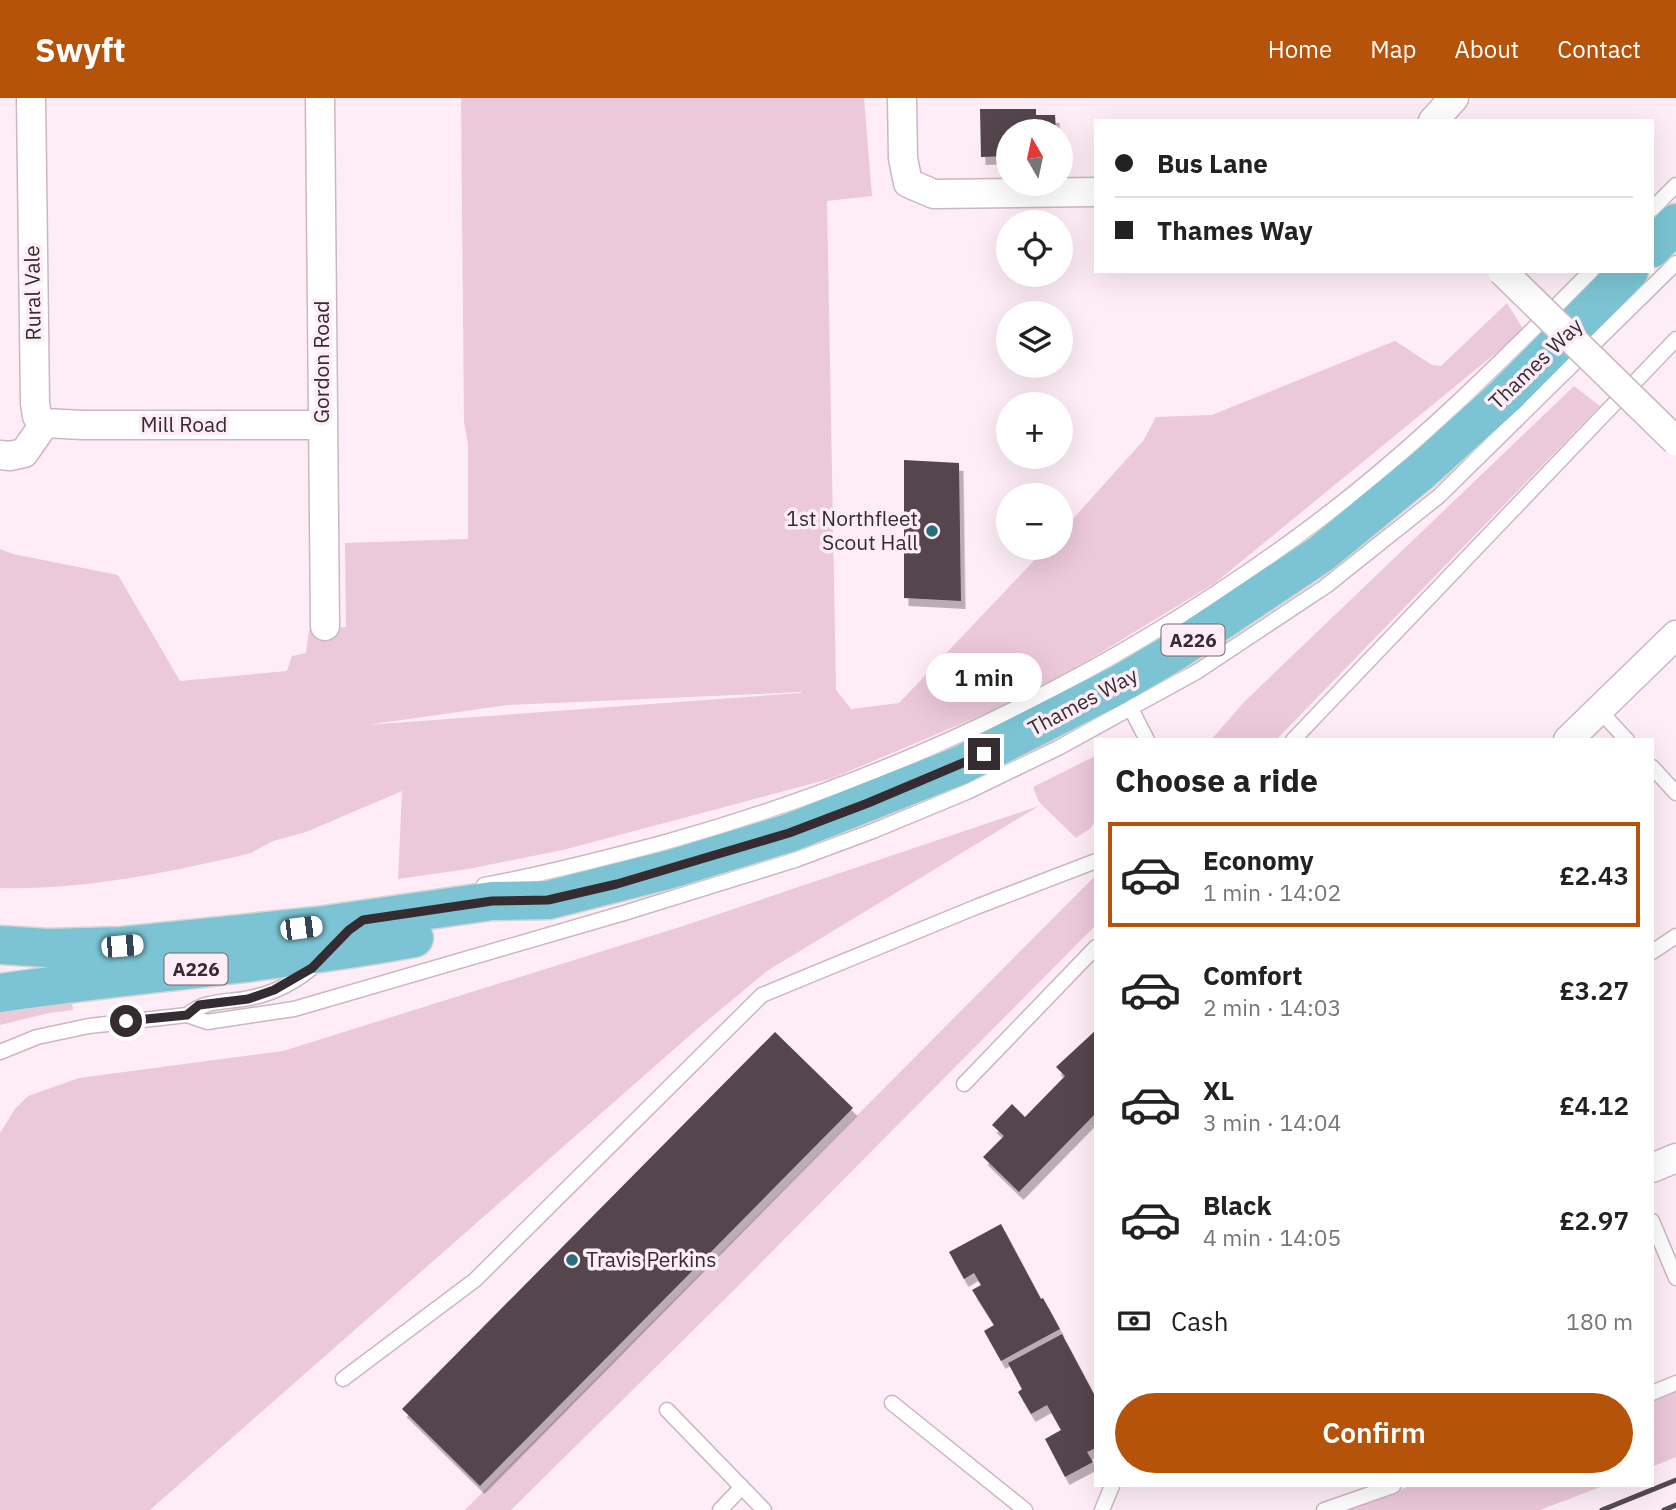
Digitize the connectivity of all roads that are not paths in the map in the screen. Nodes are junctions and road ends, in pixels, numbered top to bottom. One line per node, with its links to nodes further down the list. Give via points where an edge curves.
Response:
1 (31, 98): 17 (street, Rural Vale, via 35,403 37,416)
2 (320, 98): 18 (street, Gordon Road)
3 (902, 98): 7 (street, via 908,183 934,194)
4 (1454, 98): 5 (street)
5 (1435, 119)
6 (1676, 185): 8 (lane)
7 (1094, 192)
8 (1654, 207)
9 (1676, 223): 10 (main road)
10 (1654, 246)
11 (1676, 263): 23 (lane, via 1439,496 1326,586 1198,671)
12 (1504, 273): 16 (street, bridge)
13 (1589, 273): 32 (lane, via 1448,412 1316,523 1218,591 1079,676 968,732 790,804 603,859)
14 (1627, 273): 23 (main road, Thames Way / A226, via 1506,395 1371,514 1322,553 1174,652)
15 (1676, 339): 16 (lane)
16 (1624, 391): 19 (street, bridge); 26 (lane)
17 (45, 422): 18 (street, Mill Road); 20 (street, via 24,453)
18 (323, 425): 21 (street, Gordon Road)
19 (1676, 441)
20 (0, 455)
21 (325, 626)
22 (1676, 635): 24 (street)
23 (1124, 696): 25 (lane); 34 (main road, Thames Way / A226, via 789,833); 42 (lane, via 1058,748 967,792 795,860 294,1009 207,1022)
24 (1599, 710): 27 (street); 28 (lane)
25 (1146, 738)
26 (1295, 738)
27 (1570, 738)
28 (1625, 738)
29 (1654, 769): 30 (lane)
30 (1676, 793)
31 (1094, 862): 49 (lane, via 762,995 475,1280)
32 (465, 888)
33 (401, 899): 35 (lane)
34 (548, 900): 35 (main road, Thames Way / A226, via 492,901); 40 (main road, Thames Way / A226, via 514,919)
35 (363, 920): 37 (main road, Thames Way / A226, via 122,946); 40 (lane)
36 (1676, 936): 39 (lane)
37 (0, 945)
38 (1094, 949): 44 (lane)
39 (1654, 951)
40 (325, 954): 41 (main road, Thames Way / A226); 42 (lane, via 301,976 274,990 248,999 199,1005)
41 (0, 993)
42 (187, 1015): 43 (lane, via 50,1033)
43 (0, 1052)
44 (964, 1084)
45 (1676, 1158): 46 (street)
46 (1654, 1167)
47 (1654, 1226): 48 (lane)
48 (1676, 1278)
49 (343, 1379)
50 (1676, 1383): 51 (lane)
51 (1654, 1392)
52 (892, 1404): 59 (lane)
53 (667, 1410): 54 (lane)
54 (742, 1487): 57 (lane); 58 (lane)
55 (1112, 1487): 60 (lane)
56 (1390, 1487): 61 (lane)
57 (720, 1510)
58 (764, 1510)
59 (1025, 1510)
60 (1102, 1510)
61 (1324, 1510)

